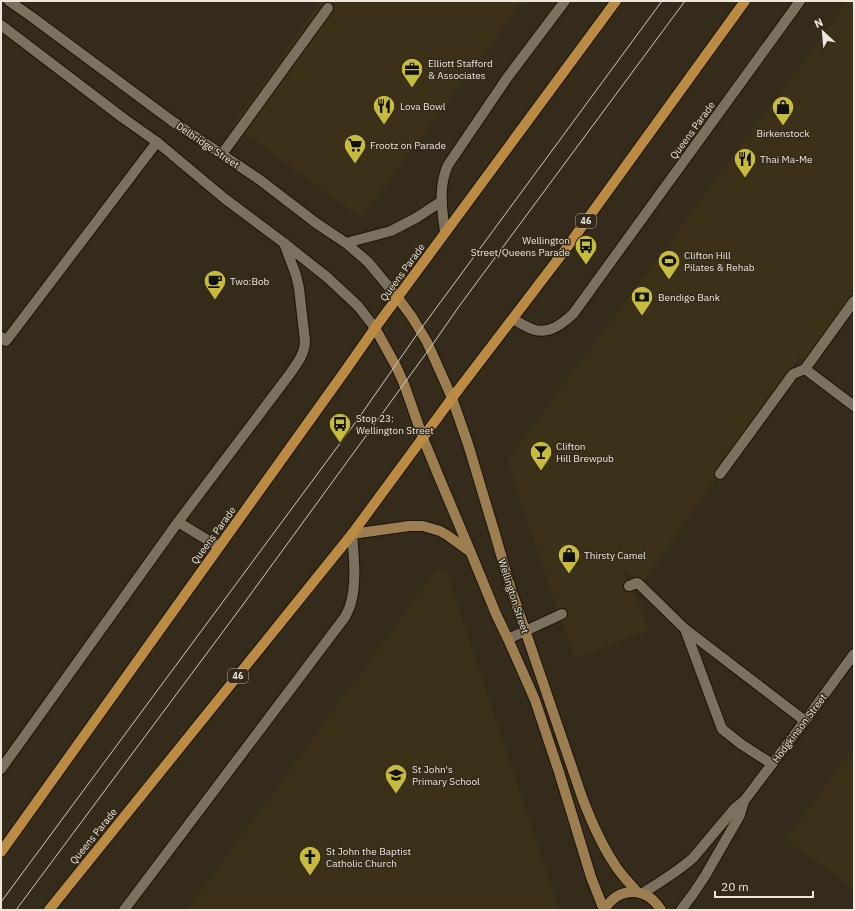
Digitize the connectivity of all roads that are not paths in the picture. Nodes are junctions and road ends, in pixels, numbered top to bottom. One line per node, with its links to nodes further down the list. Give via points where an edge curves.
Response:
1 (9, 1): 9 (street, Delbridge Street, via 172,121)
2 (565, 1): 10 (street, via 507,78 448,165 443,178)
3 (616, 1): 11 (main road, Queens Parade)
4 (745, 1): 16 (main road, Queens Parade / 46)
5 (800, 1): 16 (street, Queens Parade, via 573,314 556,328 544,332 534,330)
6 (328, 8): 9 (street)
7 (1, 25): 8 (street)
8 (157, 142): 12 (street, via 224,198); 18 (street, via 6,341)
9 (222, 154): 13 (street, Delbridge Street)
10 (442, 201): 11 (street); 13 (street, via 391,232)
11 (445, 232): 14 (main road, Queens Parade)
12 (284, 243): 17 (street, via 358,306); 24 (street, via 299,288 304,350 289,375)
13 (346, 243): 14 (street, Delbridge Street, via 368,262)
14 (398, 298): 17 (main road, Queens Parade); 20 (street, Wellington Street, via 427,342)
15 (854, 302): 19 (street)
16 (513, 319): 20 (main road, Queens Parade / 46)
17 (375, 328): 22 (street, Wellington Street, via 404,384); 26 (main road, Queens Parade)
18 (1, 337)
19 (805, 369): 21 (street); 23 (street, via 794,374)
20 (452, 398): 22 (main road, Queens Parade / 46); 31 (street, Wellington Street)
21 (854, 406)
22 (423, 438): 25 (main road, Queens Parade / 46); 27 (street, Wellington Street)
23 (720, 474)
24 (178, 522): 26 (street); 36 (street)
25 (352, 534): 27 (street, via 423,526 440,531); 40 (main road, Queens Parade / 46); 41 (street, via 353,591 345,617)
26 (219, 547): 38 (main road, Queens Parade)
27 (471, 553): 32 (street, Wellington Street)
28 (629, 586): 30 (street, via 639,584)
29 (562, 614): 31 (street)
30 (685, 629): 34 (street); 35 (street, via 722,729)
31 (525, 631): 32 (street); 39 (street, Wellington Street, via 589,817 615,865)
32 (508, 639): 42 (street, Wellington Street, via 534,700)
33 (854, 654): 34 (street, Hodgkinson Street)
34 (805, 721): 35 (street, Hodgkinson Street)
35 (772, 764): 37 (street, Hodgkinson Street)
36 (1, 769)
37 (744, 801): 39 (street, Hodgkinson Street, via 735,808 693,858 673,874); 44 (street, Hodgkinson Street, via 740,815 705,876)
38 (1, 852)
39 (640, 892): 42 (street, via 630,892 616,897); 43 (street, Wellington Street, via 650,897)
40 (49, 910)
41 (124, 910)
42 (604, 910)
43 (661, 910)
44 (681, 910)

